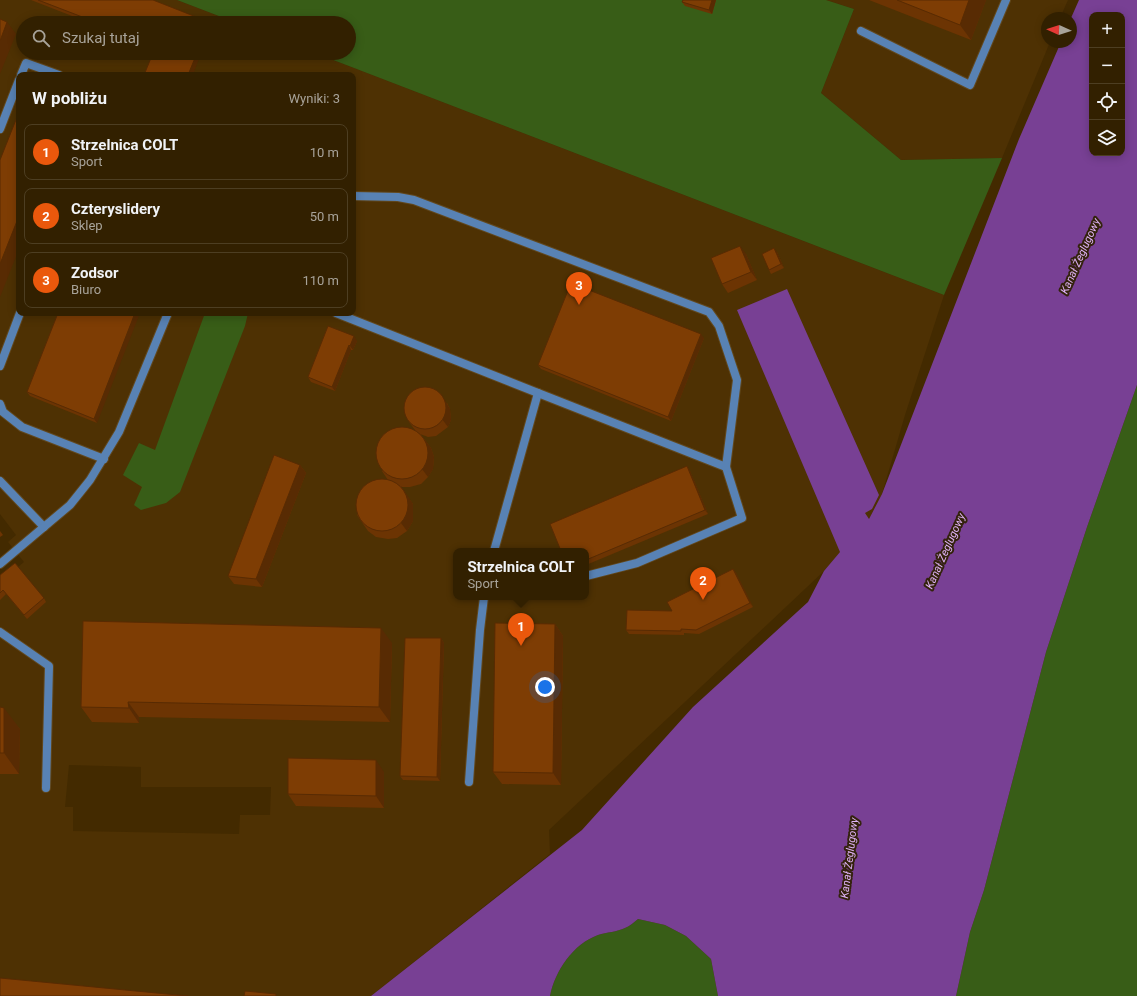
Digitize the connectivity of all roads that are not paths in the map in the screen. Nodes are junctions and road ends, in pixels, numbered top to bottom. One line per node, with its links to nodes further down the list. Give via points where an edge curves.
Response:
1 (1006, 0): 2 (lane, via 970,86)
2 (861, 31)
3 (22, 72): 4 (lane, via 26,63)
4 (51, 72)
5 (16, 88): 6 (lane)
6 (0, 129)
7 (356, 196): 16 (lane, via 414,200 709,312 722,332 737,380)
8 (18, 316): 11 (lane)
9 (167, 316): 15 (lane, via 119,432)
10 (344, 316): 13 (lane)
11 (3, 346): 12 (lane)
12 (0, 366)
13 (538, 393): 16 (lane); 19 (lane)
14 (0, 404): 15 (lane, via 3,412 22,427)
15 (104, 459): 18 (lane, via 70,505)
16 (726, 467): 21 (lane, via 742,518 637,563)
17 (0, 480): 18 (lane)
18 (44, 527): 20 (lane)
19 (495, 548)
20 (0, 564)
21 (589, 575)
22 (484, 600): 24 (lane)
23 (0, 632): 25 (lane, via 49,666)
24 (469, 782)
25 (46, 788)

